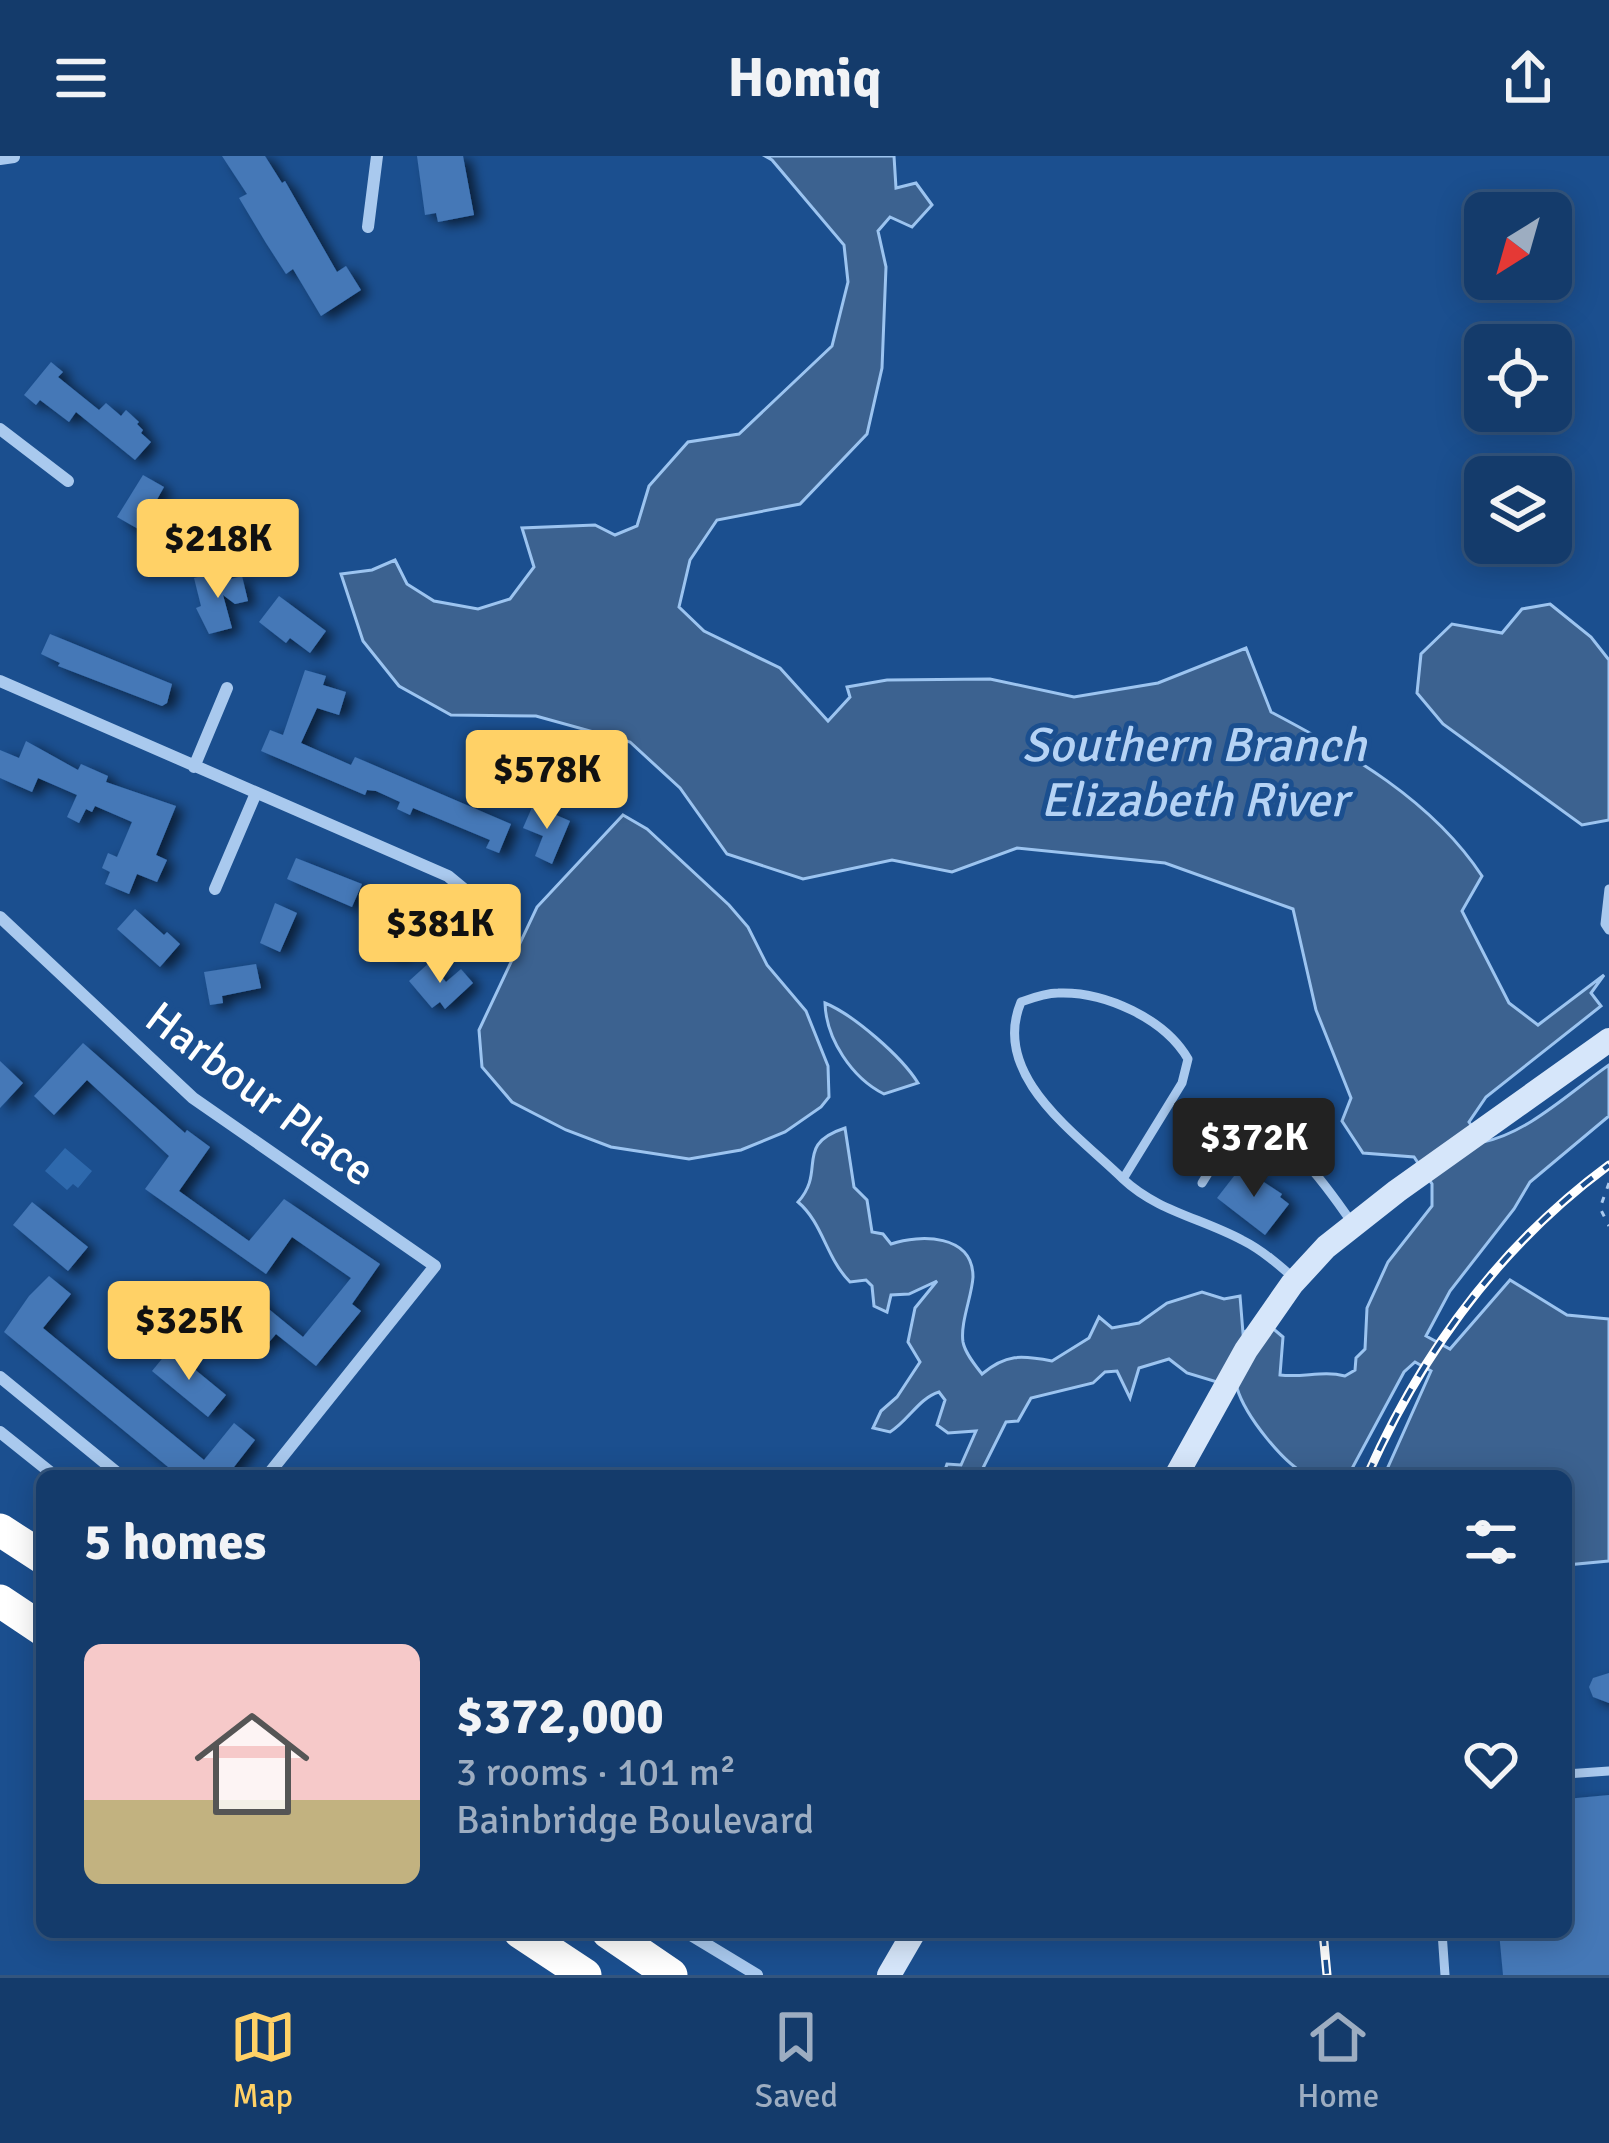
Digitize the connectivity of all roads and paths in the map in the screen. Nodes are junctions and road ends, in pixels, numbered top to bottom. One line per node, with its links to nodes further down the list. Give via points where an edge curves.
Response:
1 (377, 156): 4 (street)
2 (14, 157): 3 (street)
3 (0, 160)
4 (368, 227)
5 (0, 428): 6 (street)
6 (68, 481)
7 (0, 681): 9 (street)
8 (227, 688): 9 (street)
9 (194, 766): 10 (street)
10 (256, 793): 11 (street); 13 (street, via 448,876)
11 (215, 889)
12 (1609, 889): 15 (lane)
13 (482, 912)
14 (0, 917): 27 (street, Harbour Place, via 193,1098 435,1266)
15 (1609, 930)
16 (1609, 1040): 20 (main road)
17 (1123, 1179): 17 (lane, via 1038,1097 1014,1053 1021,1002 1060,992 1092,997 1176,1038 1189,1059); 22 (lane, via 1152,1203 1242,1240)
18 (1202, 1183): 20 (lane, via 1229,1144 1260,1131 1312,1168)
19 (1609, 1183): 21 (path, via 1600,1208)
20 (1353, 1224): 22 (main road)
21 (1609, 1226)
22 (1296, 1280): 28 (main road, via 1216,1401)
23 (0, 1377): 26 (street)
24 (0, 1432): 25 (street)
25 (48, 1470)
26 (115, 1470)
27 (272, 1470)
28 (1183, 1470)
29 (0, 1529): 30 (highway)
30 (36, 1553)
31 (0, 1601): 32 (highway)
32 (36, 1625)
33 (1609, 1771): 34 (lane)
34 (1572, 1774)
35 (508, 1938): 42 (highway)
36 (529, 1938): 43 (highway)
37 (617, 1938): 41 (highway)
38 (696, 1938): 44 (street)
39 (911, 1938): 45 (main road)
40 (1442, 1938): 46 (lane)
41 (668, 1974)
42 (562, 1975)
43 (585, 1975)
44 (757, 1975)
45 (889, 1975)
46 (1445, 1975)

